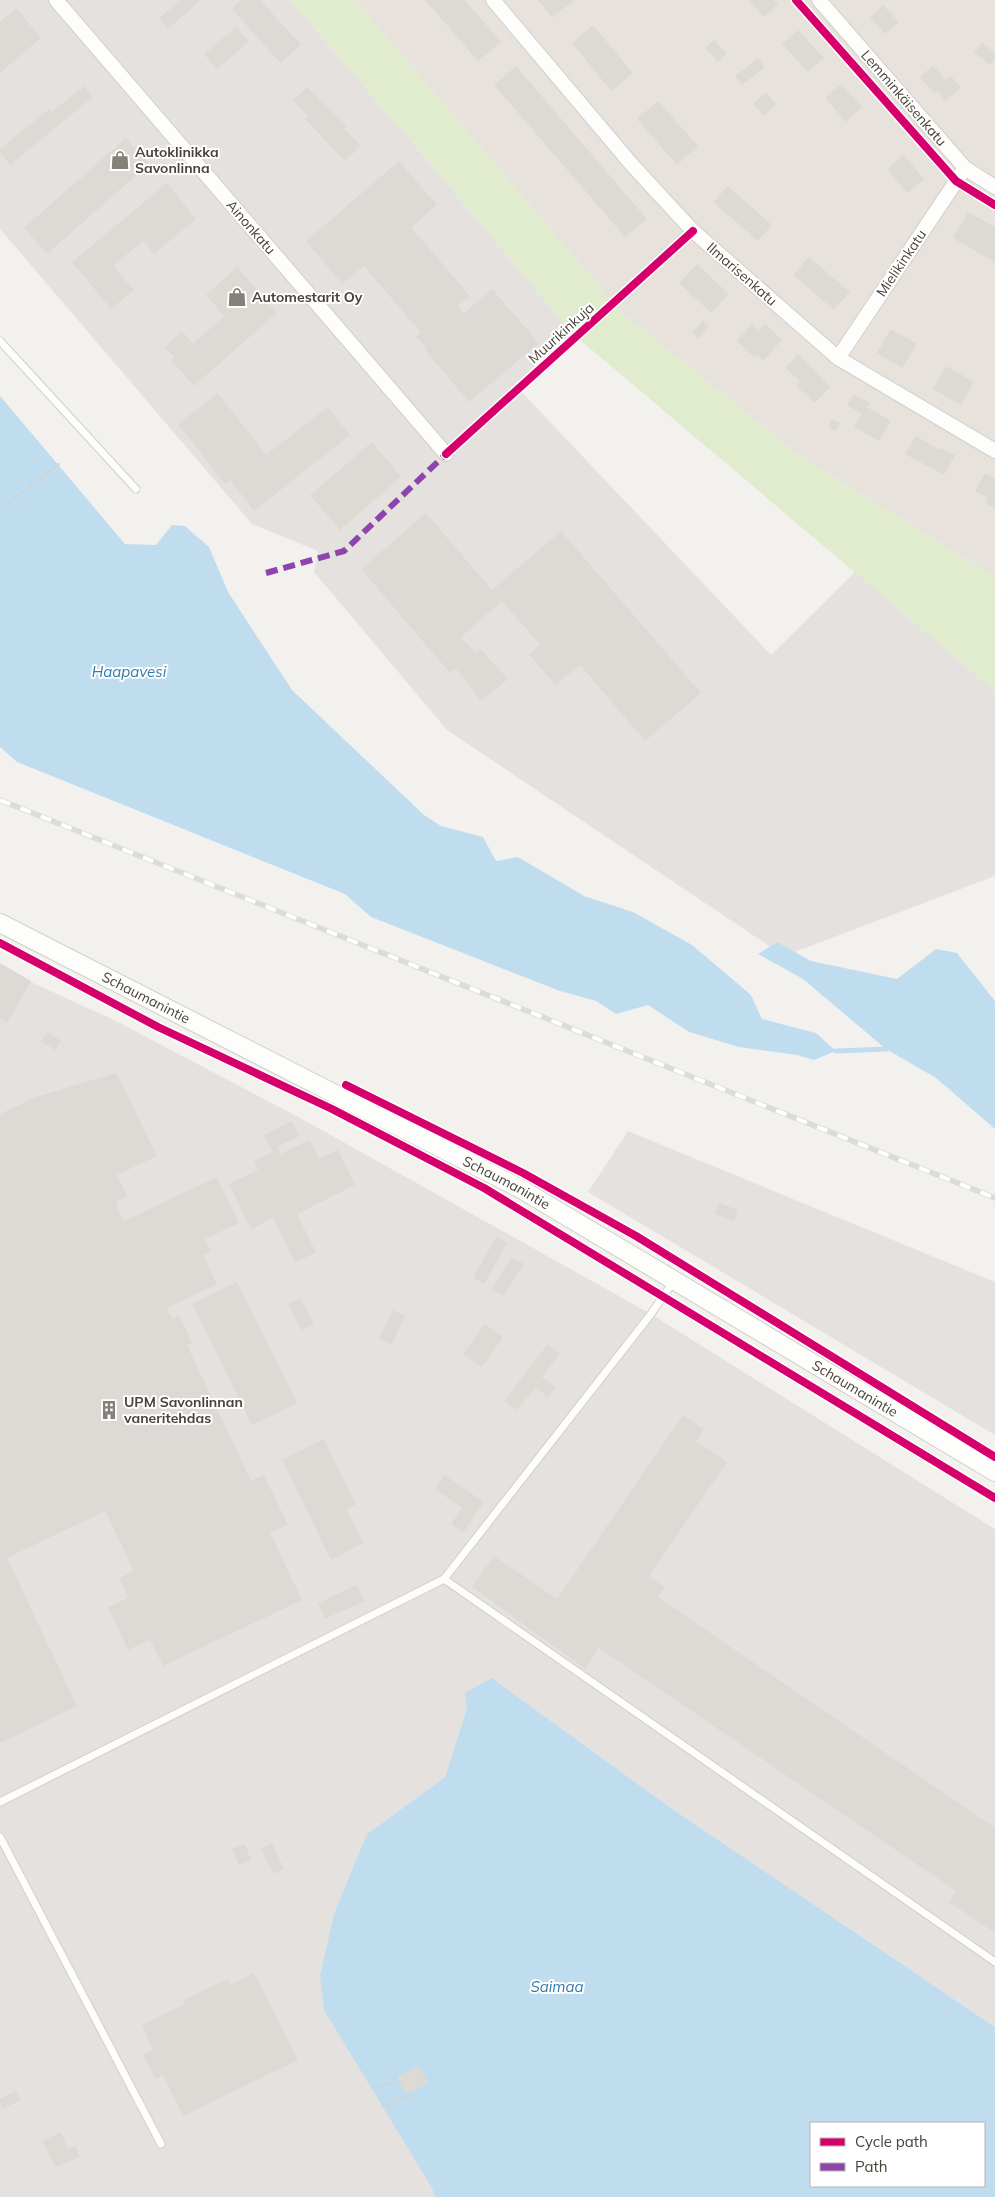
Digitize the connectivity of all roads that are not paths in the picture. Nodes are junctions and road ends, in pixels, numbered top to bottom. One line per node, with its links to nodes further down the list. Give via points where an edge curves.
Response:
1 (56, 0): 9 (street, Ainonkatu)
2 (493, 0): 7 (street, Ilmarisenkatu, via 633,166 693,231)
3 (819, 0): 4 (street, Lemminkäisenkatu)
4 (965, 168): 5 (street, Lemminkäisenkatu); 7 (street, Mielikinkatu)
5 (995, 187)
6 (0, 341): 10 (lane)
7 (838, 358): 8 (street, Ilmarisenkatu)
8 (995, 451)
9 (446, 454)
10 (136, 489)
11 (0, 923): 12 (street, Schaumanintie, via 521,1189)
12 (675, 1280): 13 (street, Schaumanintie); 14 (lane)
13 (995, 1472)
14 (444, 1579): 15 (lane); 17 (lane)
15 (0, 1802)
16 (0, 1837): 18 (lane)
17 (995, 1962)
18 (161, 2144)

